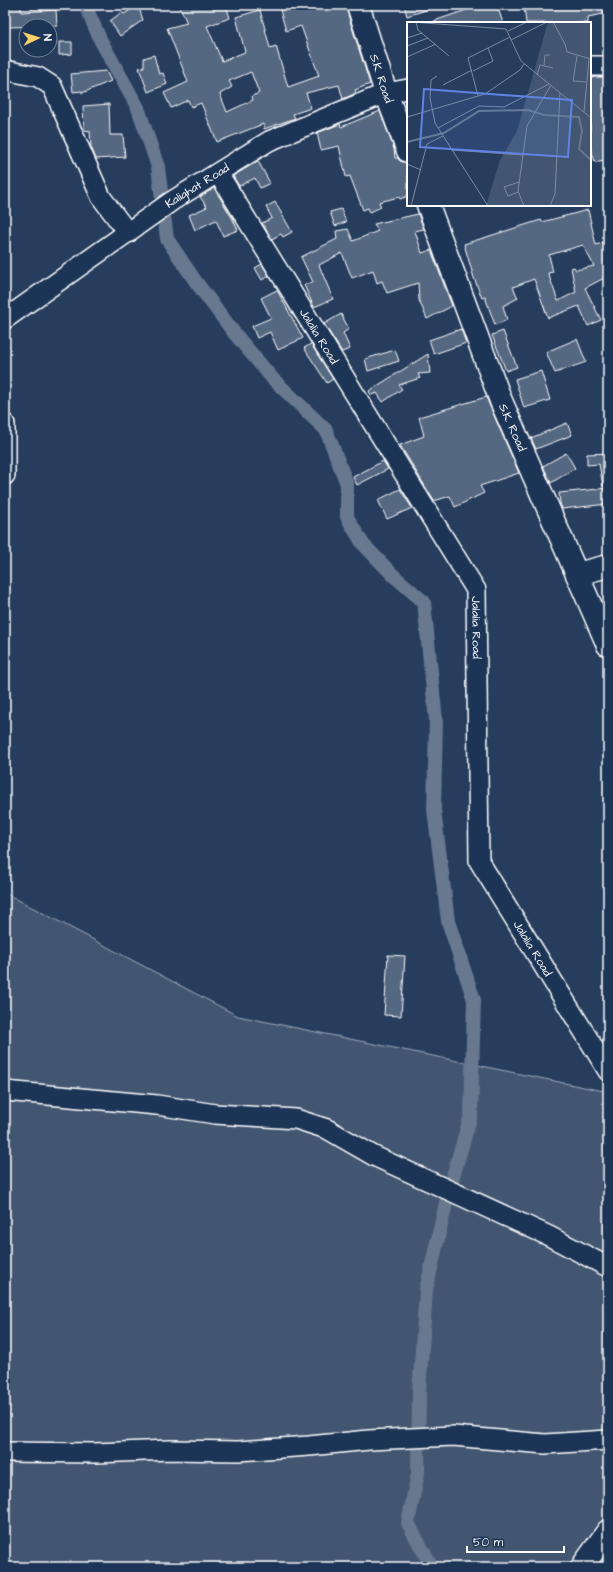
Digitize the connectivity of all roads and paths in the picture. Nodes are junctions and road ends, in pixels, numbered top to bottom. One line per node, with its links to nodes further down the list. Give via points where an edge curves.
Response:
1 (358, 5): 6 (main road, S.K. Road)
2 (591, 66): 3 (street)
3 (608, 66)
4 (5, 70): 10 (street, via 38,77 52,86 101,197)
5 (407, 89): 6 (street, Kalighat Road)
6 (386, 93): 7 (main road, S.K. Road); 8 (street, Kalighat Road, via 269,141)
7 (407, 148)
8 (218, 173): 10 (street, Kalighat Road); 17 (street, Jalalia Road, via 476,590 479,861)
9 (428, 206): 15 (main road, S.K. Road, via 501,401)
10 (128, 233): 11 (street, Kalighat Road)
11 (5, 319)
12 (5, 424): 13 (street)
13 (5, 475)
14 (608, 566): 15 (main road)
15 (577, 574): 16 (main road, S.K. Road)
16 (608, 645)
17 (608, 1071)
18 (5, 1091): 19 (street, via 157,1105 215,1114 296,1119 327,1129 374,1156 549,1236)
19 (608, 1267)
20 (608, 1440): 21 (street, via 545,1444 445,1436 238,1450)
21 (5, 1452)
22 (608, 1530): 23 (main road)
23 (582, 1567)

